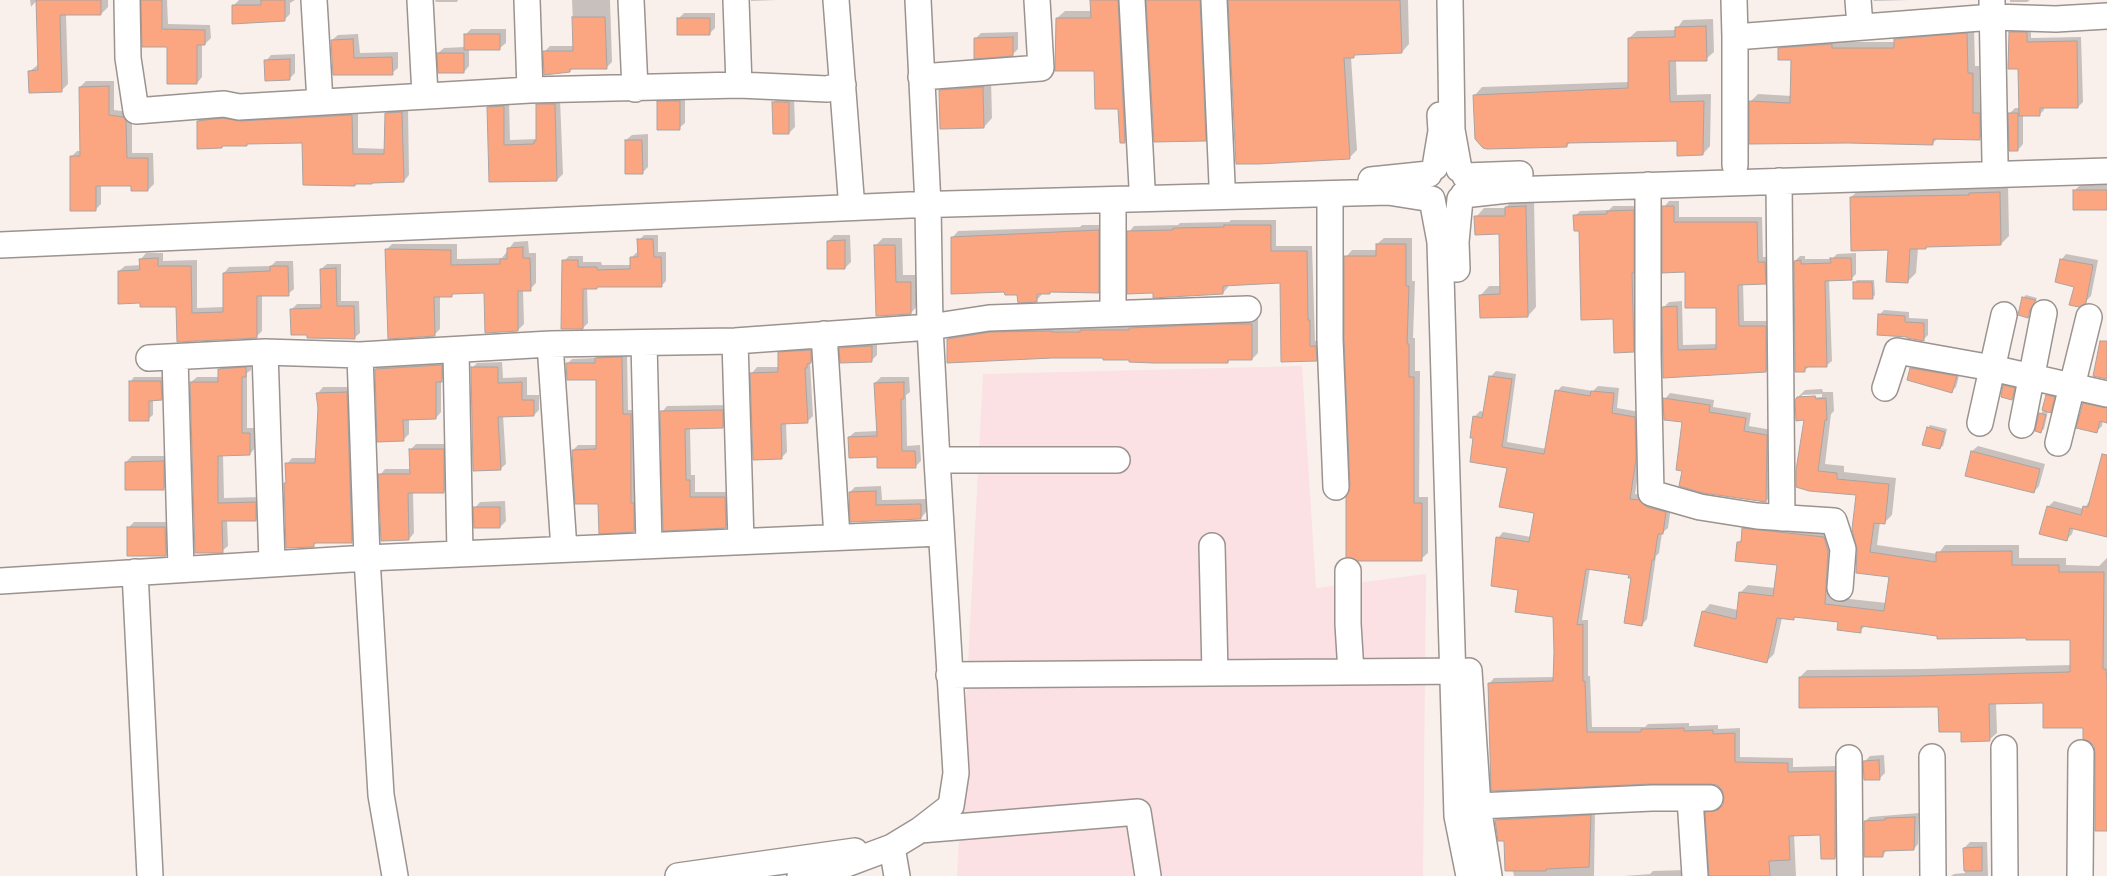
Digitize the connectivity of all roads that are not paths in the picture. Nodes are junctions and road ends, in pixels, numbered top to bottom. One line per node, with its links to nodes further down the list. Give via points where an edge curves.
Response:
1 (127, 0): 27 (street, via 128,58 136,111 224,104 239,107)
2 (314, 0): 27 (street)
3 (420, 0): 26 (street)
4 (527, 0): 25 (street)
5 (631, 0): 24 (street)
6 (736, 0): 22 (street)
7 (836, 0): 23 (street)
8 (918, 0): 21 (street)
9 (1037, 0): 21 (street, via 1041,68)
10 (1132, 0): 37 (street)
11 (1214, 0): 34 (street)
12 (1437, 0): 31 (street, via 1441,130)
13 (1450, 0): 35 (street, via 1452,130)
14 (1734, 0): 20 (street)
15 (1858, 0): 19 (street)
16 (1992, 8): 17 (street); 19 (street); 29 (street)
17 (2056, 9): 18 (street)
18 (2107, 16)
19 (1860, 26): 20 (street)
20 (1735, 37): 30 (street)
21 (922, 77): 40 (street)
22 (739, 84): 23 (street, via 827,89); 24 (street)
23 (842, 84): 39 (street)
24 (635, 89): 25 (street)
25 (530, 90): 26 (street)
26 (425, 95): 27 (street)
27 (320, 102)
28 (2107, 156): 29 (street)
29 (1995, 161): 30 (street)
30 (1734, 165): 35 (street)
31 (1432, 171): 34 (street, via 1387,180); 35 (street, via 1448,164); 41 (street, via 1426,186)
32 (2107, 171): 33 (street)
33 (1779, 181): 36 (street); 71 (street)
34 (1222, 184): 37 (street)
35 (1462, 185): 36 (street, via 1508,190); 41 (street, via 1446,204); 86 (street, via 1456,242)
36 (1648, 185): 71 (street, via 1651,493 1700,508)
37 (1142, 187): 40 (street)
38 (1330, 194): 41 (street, via 1388,192); 42 (street); 70 (street, via 1330,339)
39 (851, 196): 40 (street); 43 (street)
40 (927, 199): 42 (street); 44 (street); 50 (street)
41 (1432, 199): 86 (street, via 1440,242)
42 (1113, 201): 46 (street)
43 (0, 234)
44 (0, 245)
45 (1248, 309): 46 (street)
46 (1113, 313): 50 (street, via 989,318)
47 (2044, 313): 61 (street)
48 (2004, 315): 60 (street)
49 (2089, 317): 62 (street)
50 (930, 327): 51 (street); 68 (street)
51 (824, 334): 52 (street); 73 (street)
52 (735, 341): 53 (street); 74 (street)
53 (644, 343): 54 (street); 75 (street)
54 (550, 344): 55 (street); 77 (street)
55 (456, 350): 57 (street); 78 (street)
56 (265, 352): 57 (street); 58 (street); 80 (street)
57 (360, 354): 79 (street)
58 (175, 357): 59 (street); 81 (street)
59 (149, 358)
60 (1992, 368): 61 (street); 63 (street, via 1897,351); 65 (street)
61 (2033, 378): 62 (street); 66 (street)
62 (2072, 386): 64 (street); 67 (street)
63 (1885, 388)
64 (2107, 394)
65 (1980, 423)
66 (2022, 425)
67 (2058, 443)
68 (937, 460): 69 (street); 72 (street)
69 (1117, 460)
70 (1336, 487)
71 (1782, 518): 85 (street, via 1834,521 1843,550)
72 (940, 532): 73 (street); 89 (street)
73 (837, 537): 74 (street)
74 (741, 541): 75 (street)
75 (649, 545): 77 (street)
76 (1212, 546): 88 (street)
77 (564, 549): 78 (street)
78 (460, 553): 79 (street)
79 (367, 558): 80 (street); 99 (street, via 382,795)
80 (272, 562): 81 (street)
81 (181, 568): 83 (street)
82 (1348, 571): 87 (street)
83 (135, 572): 84 (street); 98 (street)
84 (0, 581)
85 (1840, 588)
86 (1461, 671): 87 (street); 94 (street); 104 (street, via 1457,816)
87 (1351, 672): 88 (street)
88 (1215, 673): 89 (street)
89 (949, 675): 95 (street, via 956,773 951,806)
90 (2004, 748): 109 (street)
91 (2082, 753): 110 (street)
92 (1849, 758): 107 (street)
93 (1932, 758): 108 (street)
94 (1478, 806): 105 (street); 106 (street, via 1700,798)
95 (920, 830): 96 (street); 103 (street, via 1138,812)
96 (892, 847): 97 (street); 102 (street)
97 (824, 864): 100 (street); 101 (street)
98 (150, 876)
99 (395, 876)
100 (678, 876)
101 (800, 876)
102 (897, 876)
103 (1148, 876)
104 (1469, 876)
105 (1489, 876)
106 (1695, 876)
107 (1850, 876)
108 (1933, 876)
109 (2005, 876)
110 (2080, 876)

